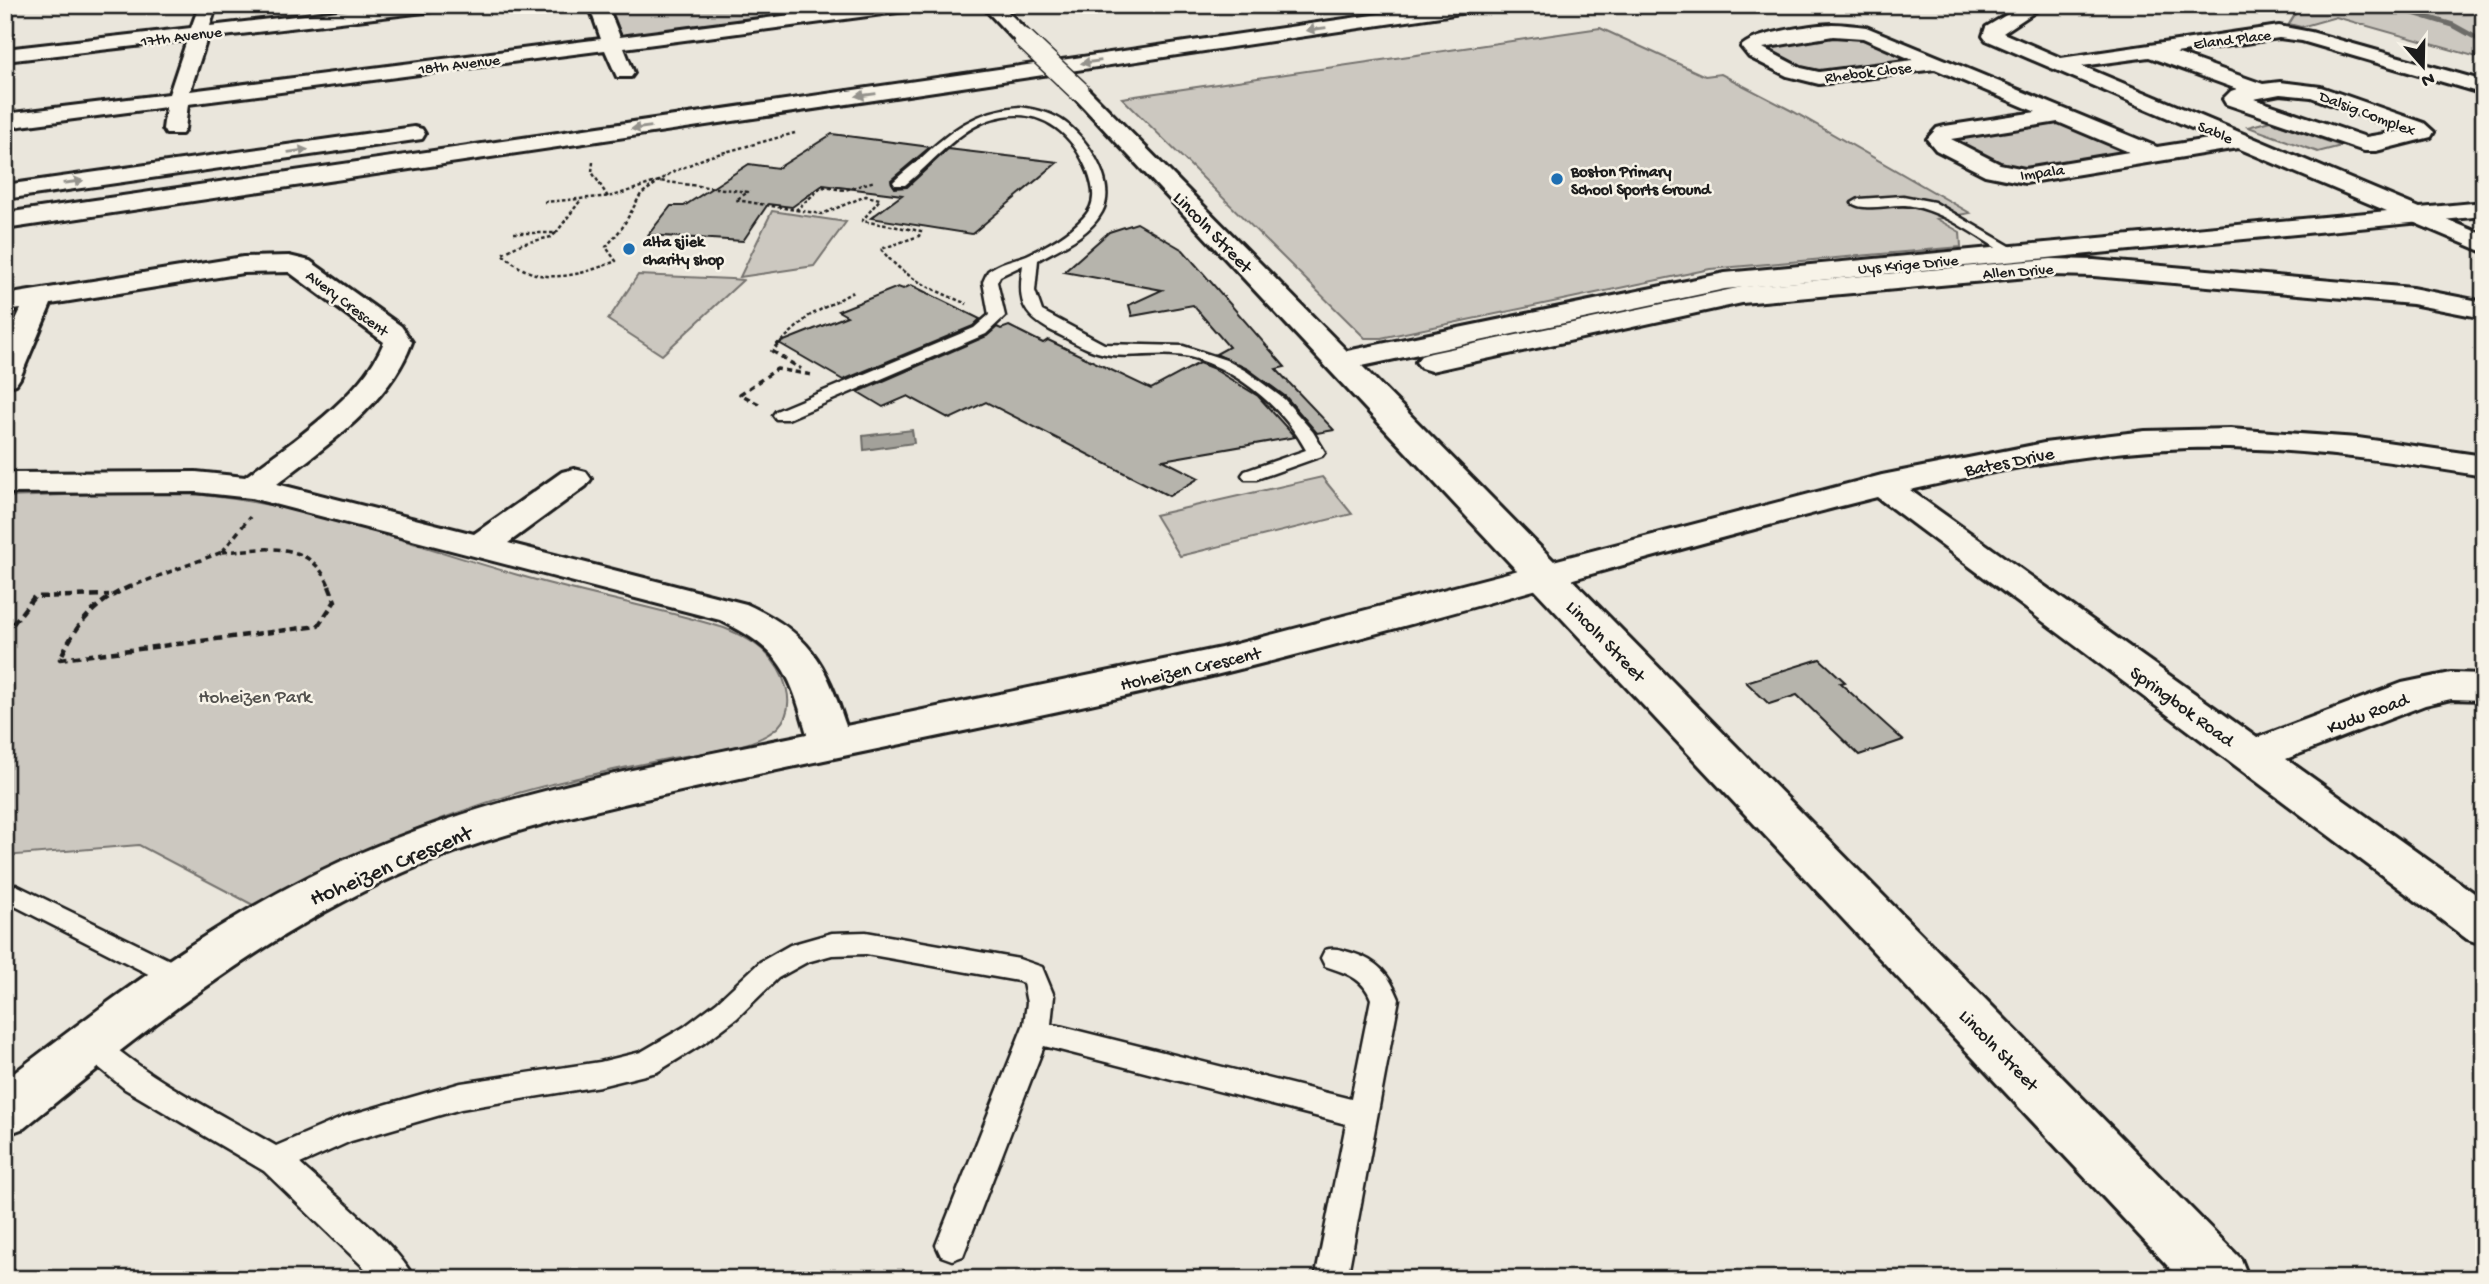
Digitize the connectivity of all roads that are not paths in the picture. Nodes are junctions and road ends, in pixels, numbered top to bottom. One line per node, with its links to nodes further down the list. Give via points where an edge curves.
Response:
1 (208, 5): 9 (main road)
2 (441, 5): 9 (main road, 17th Avenue)
3 (598, 5): 10 (main road)
4 (913, 5): 10 (main road, 18th Avenue)
5 (990, 5): 42 (main road, Lincoln Street, bridge, via 1079,91)
6 (1480, 5): 35 (main road, one-way to 35)
7 (1997, 10): 8 (main road)
8 (2028, 10): 17 (main road, Sable, via 1992,33)
9 (198, 33): 14 (main road, 17th Avenue); 23 (main road)
10 (612, 43): 20 (main road); 23 (main road, 18th Avenue)
11 (1054, 43): 12 (main road)
12 (1002, 50)
13 (2148, 50): 17 (main road, Eland Place); 18 (main road, Dalsig Complex); 21 (main road, Eland Place, via 2263,32 2287,33)
14 (5, 55)
15 (2230, 61): 18 (main road, Dalsig Complex)
16 (1938, 63): 16 (main road, Rhebok Close, via 1847,29 1751,47 1799,74 1819,78); 24 (main road, Rhebok Close)
17 (2058, 64): 28 (main road, Sable)
18 (2193, 66): 19 (main road, Dalsig Complex); 22 (main road, Dalsig Complex)
19 (2156, 72)
20 (624, 73)
21 (2484, 88)
22 (2259, 90): 22 (main road, Dalsig Complex, via 2234,99 2364,144 2423,132 2314,91 2290,87)
23 (179, 99): 25 (main road, 18th Avenue); 26 (main road)
24 (2061, 115): 29 (main road, Rhebok Close); 29 (main road, Impala, via 1945,133 1938,139 1987,168 2017,176)
25 (5, 121)
26 (174, 129)
27 (437, 131): 31 (main road, one-way to 27)
28 (2239, 141): 29 (main road, Impala); 34 (main road, Sable)
29 (2153, 154)
30 (900, 183): 38 (lane, via 961,128 985,116 1023,110 1054,118 1091,162 1100,203 1089,220 1067,238)
31 (5, 192)
32 (1859, 203): 37 (lane, via 1903,200 1929,205)
33 (2484, 209): 34 (main road, Uys Krige Drive)
34 (2416, 216): 36 (main road, Sable); 37 (main road, Uys Krige Drive)
35 (5, 221)
36 (2484, 244)
37 (2015, 253): 42 (main road, Uys Krige Drive, via 1725,281)
38 (1031, 258): 45 (lane, via 993,274 990,282 997,316 980,331); 47 (lane, via 1027,297 1043,320 1094,346 1204,356 1273,397 1316,452)
39 (40, 298): 40 (main road, Avery Crescent); 44 (main road); 51 (main road, Avery Crescent, via 243,265 289,264 301,267 391,332 398,342 397,353 367,389)
40 (5, 303)
41 (2484, 310): 43 (main road, Allen Drive, via 2403,295 2051,267 1742,295)
42 (1338, 362): 53 (main road, Lincoln Street)
43 (1431, 362)
44 (5, 378)
45 (782, 415)
46 (2484, 466): 50 (main road, Bates Drive, via 2390,450 2289,441 2147,441 2056,451)
47 (1251, 475)
48 (574, 479): 52 (main road)
49 (5, 484): 51 (main road, via 196,482)
50 (1882, 485): 53 (main road, Bates Drive); 56 (main road, Springbok Road)
51 (254, 498): 52 (main road)
52 (479, 547): 55 (main road, via 753,621 790,646 803,664)
53 (1545, 575): 55 (main road, Hoheizen Crescent, via 1166,674); 69 (main road, Lincoln Street)
54 (2484, 687): 56 (main road, Kudu Road, via 2451,686 2416,693)
55 (831, 743): 60 (main road, Hoheizen Crescent, via 540,807 437,840 331,887)
56 (2253, 756): 58 (main road, Springbok Road)
57 (16, 895): 60 (lane)
58 (2484, 926)
59 (1334, 958): 64 (lane, via 1367,969 1378,980 1385,999)
60 (179, 977): 62 (main road, Hoheizen Crescent)
61 (1035, 1032): 64 (lane); 65 (lane, via 1043,1010 1041,990 1033,975 866,943 832,944 799,953 769,970 727,1010 648,1063 461,1096 346,1129); 66 (lane)
62 (90, 1044): 63 (main road, Hoheizen Crescent); 65 (lane, via 135,1080)
63 (5, 1111)
64 (1363, 1115): 68 (lane)
65 (275, 1161): 67 (lane)
66 (952, 1245)
67 (398, 1279)
68 (1331, 1279)
69 (2220, 1279)

